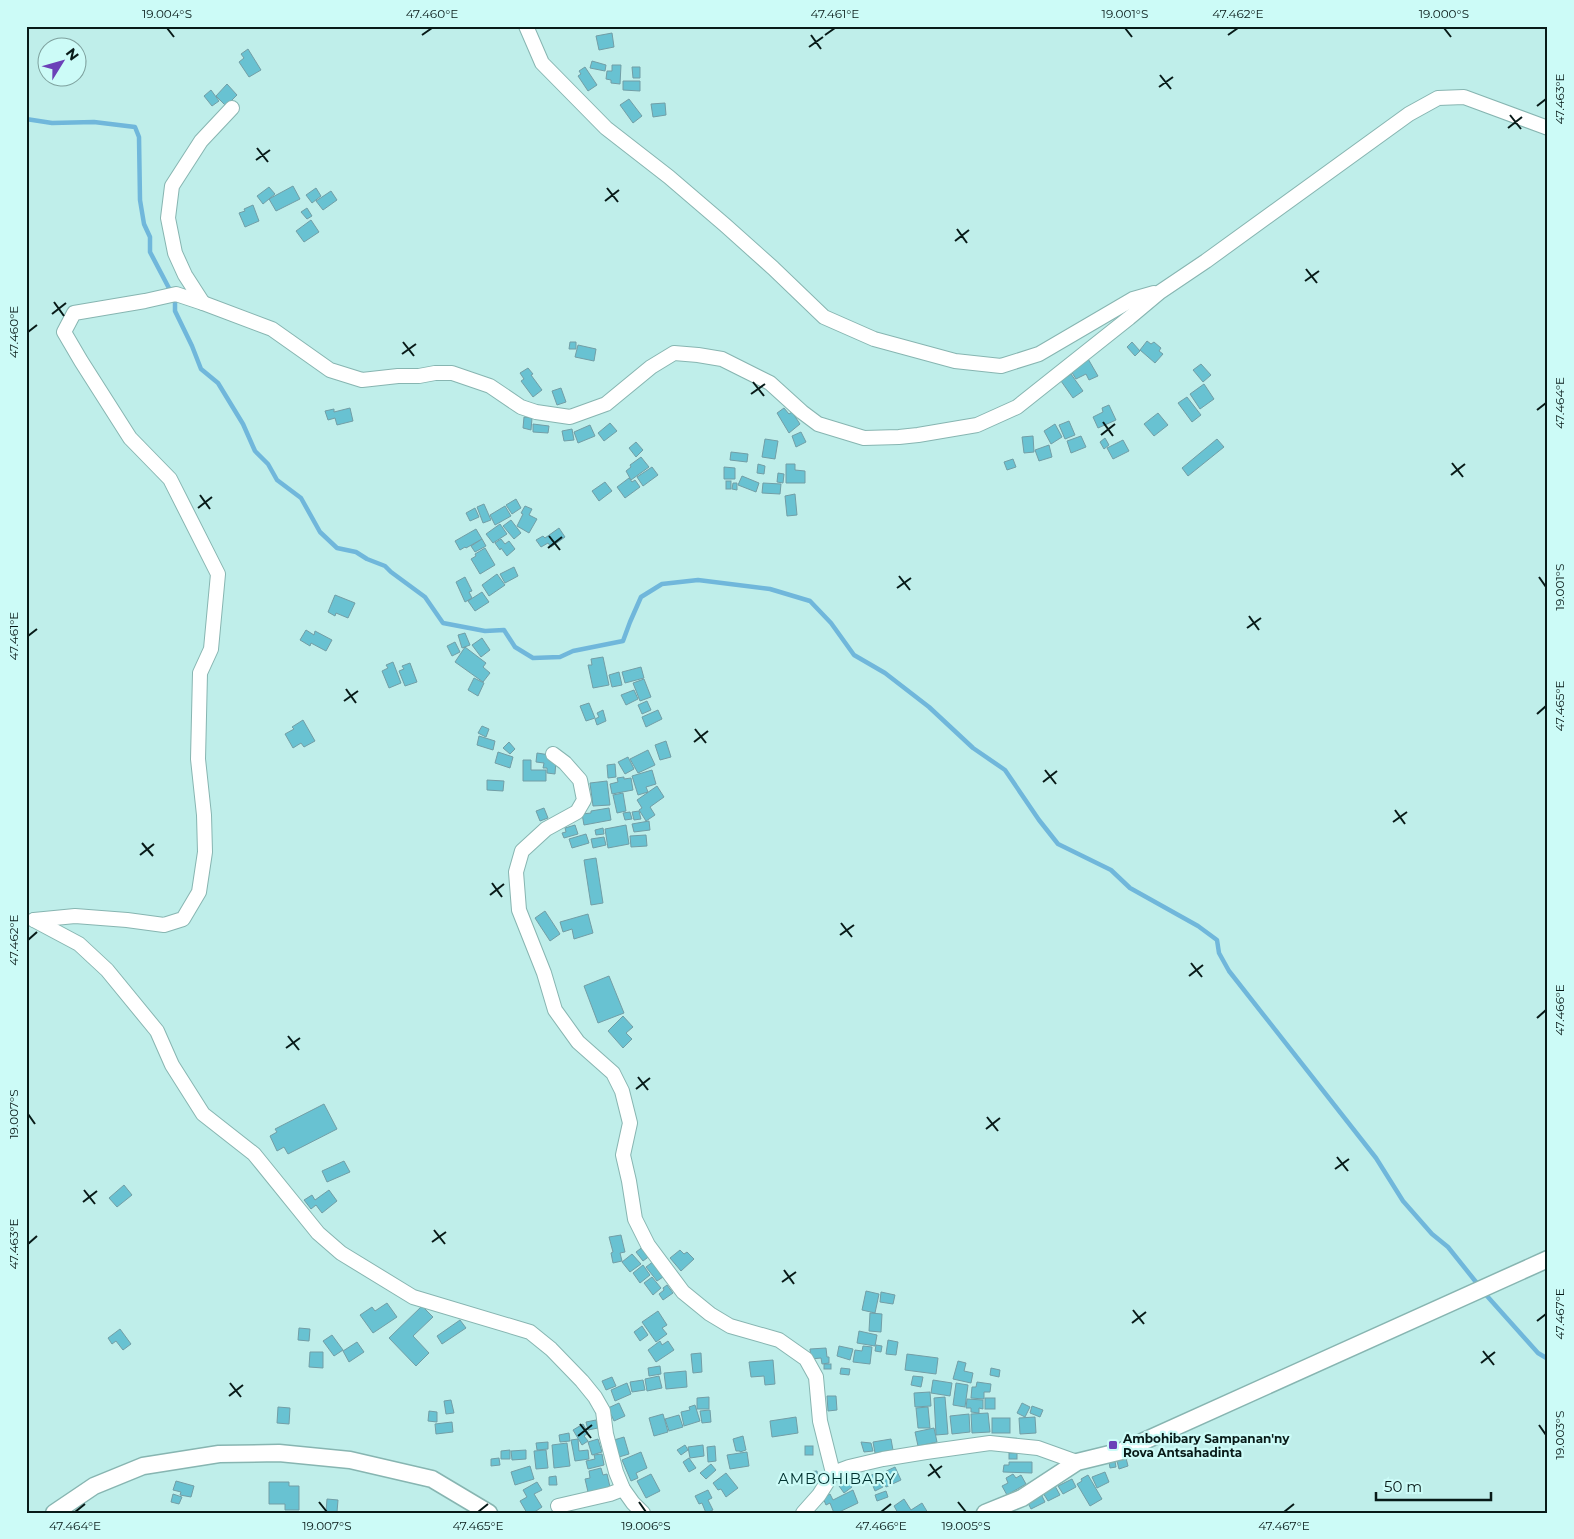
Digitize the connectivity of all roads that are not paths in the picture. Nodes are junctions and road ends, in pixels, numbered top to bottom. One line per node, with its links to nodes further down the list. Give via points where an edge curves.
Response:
1 (526, 26): 4 (street, via 542,63 606,128 669,176 774,268 824,317 874,339 954,361 1001,366 1039,354 1133,300)
2 (232, 108): 5 (street, via 201,141 172,186 168,218 175,253)
3 (1548, 128): 4 (street, via 1464,98 1438,98 1409,114)
4 (1160, 292): 5 (street, via 1017,407 1003,414 977,425 899,437 864,438 818,424 770,383 722,359 674,353 650,367 606,404 570,418 521,407 490,386 452,373 362,380 330,370 272,329)
5 (203, 303): 7 (street, via 176,294 74,313 64,332 130,438 170,479 218,574 212,649 200,673 198,759 205,852 199,892 183,919 164,925 75,916)
6 (554, 754): 10 (street, via 580,780 584,800 577,812 546,829 522,851 516,872 519,910 556,1010 578,1042 613,1073 622,1092 630,1123 623,1155 635,1219 648,1245 683,1292 730,1326 779,1340 806,1359 816,1377 820,1421)
7 (30, 919): 11 (street, via 79,944 106,970 157,1031 172,1065 203,1114 254,1154 318,1233 341,1253 413,1297 530,1332 551,1350 582,1381 603,1411 606,1434)
8 (1548, 1259): 9 (street, via 1122,1451)
9 (1077, 1462): 10 (street, via 1038,1448 990,1444 883,1459); 17 (street, via 1022,1498)
10 (833, 1473): 16 (street, via 819,1496)
11 (623, 1489): 12 (street); 15 (street)
12 (558, 1506)
13 (54, 1513): 14 (street, via 94,1486 143,1466 219,1454 279,1453 350,1460 432,1479)
14 (489, 1513)
15 (643, 1513)
16 (803, 1513)
17 (986, 1513)

